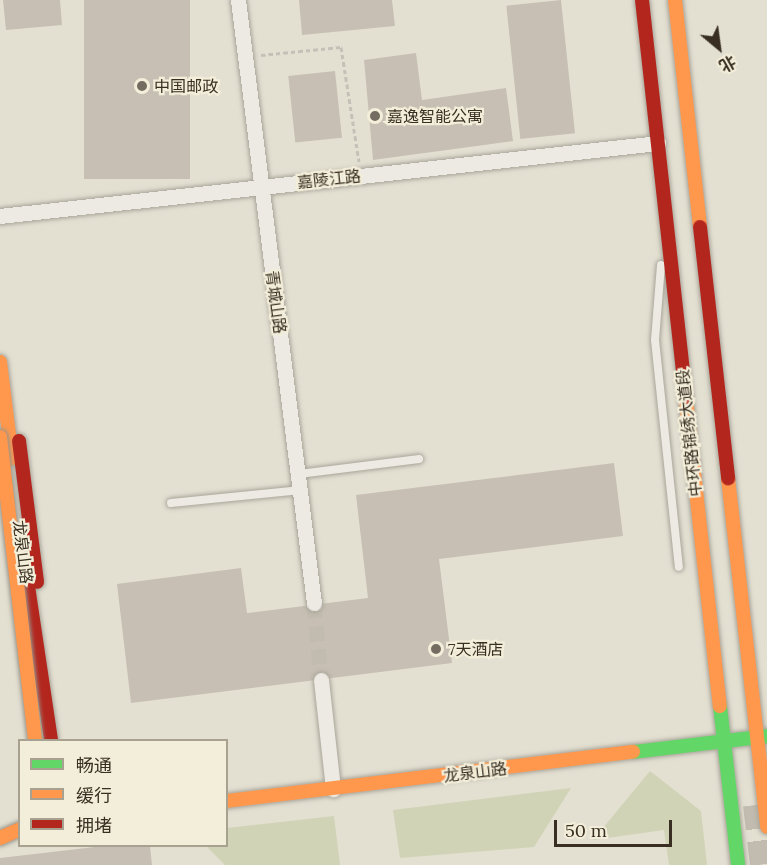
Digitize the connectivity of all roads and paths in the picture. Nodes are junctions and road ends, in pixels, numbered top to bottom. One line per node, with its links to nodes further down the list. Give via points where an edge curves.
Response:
1 (238, 0): 4 (street, 青城山路)
2 (642, 0): 5 (main road, 中环路锦绣大道段)
3 (675, 0): 20 (main road, 中环路锦绣大道段)
4 (245, 57): 6 (path, via 341,47); 7 (street, 青城山路)
5 (658, 144): 6 (street, 嘉陵江路); 9 (main road, 中环路锦绣大道段)
6 (361, 175): 7 (street, 嘉陵江路)
7 (260, 186): 8 (street, 嘉陵江路); 14 (street, 青城山路)
8 (0, 216)
9 (665, 224): 17 (lane, via 655,340); 24 (main road, 中环路锦绣大道段)
10 (0, 362): 11 (main road, 龙泉山路)
11 (4, 395): 22 (main road, 龙泉山路); 23 (main road, via 18,437)
12 (0, 437): 21 (main road, bridge)
13 (419, 459): 14 (lane)
14 (299, 474): 15 (street, 青城山路)
15 (301, 490): 16 (lane); 18 (street, 青城山路)
16 (171, 503)
17 (679, 567)
18 (314, 603)
19 (321, 680): 25 (street)
20 (762, 737): 24 (main road, 龙泉山路); 27 (main road, 中环路锦绣大道段)
21 (35, 739)
22 (51, 739)
23 (57, 739)
24 (724, 742): 25 (main road, 龙泉山路); 32 (main road, 中环路锦绣大道段)
25 (333, 789): 26 (main road, 龙泉山路)
26 (228, 801)
27 (767, 827)
28 (18, 830): 29 (main road, bridge)
29 (0, 838)
30 (18, 840): 31 (main road)
31 (0, 844)
32 (738, 865)

